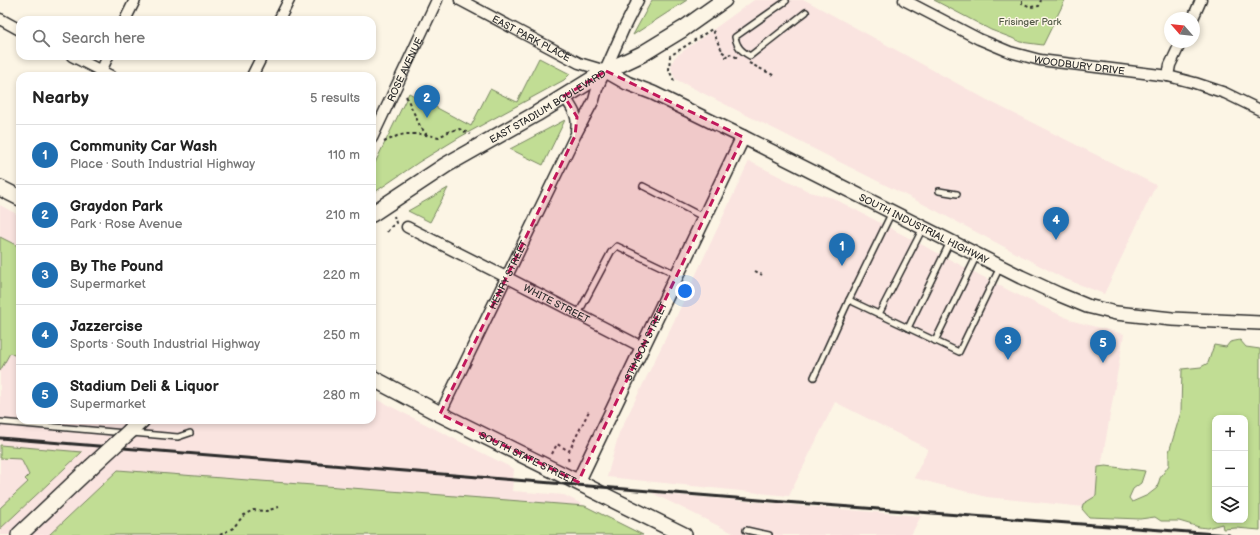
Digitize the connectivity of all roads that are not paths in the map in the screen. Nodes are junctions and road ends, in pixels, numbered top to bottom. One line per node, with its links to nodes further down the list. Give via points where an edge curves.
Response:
1 (135, 0): 12 (street)
2 (289, 0): 13 (street)
3 (437, 0): 27 (street, ROSE AVENUE)
4 (460, 0): 20 (street, EAST PARK PLACE, via 579,63)
5 (638, 0): 20 (street, HENRY STREET)
6 (724, 0): 20 (main road, EAST STADIUM BOULEVARD, via 652,48)
7 (904, 0): 24 (street, WOODBURY DRIVE, via 989,44 1021,56)
8 (1202, 0): 11 (street)
9 (786, 1): 10 (lane, via 735,37 741,51 750,56)
10 (806, 12)
11 (1196, 12)
12 (127, 16)
13 (281, 16)
14 (0, 19): 15 (street)
15 (16, 28)
16 (1179, 48): 24 (street, via 1170,65)
17 (79, 60): 21 (street)
18 (106, 60): 22 (street)
19 (260, 60): 23 (street)
20 (606, 71): 25 (main road, EAST STADIUM BOULEVARD); 28 (street, HENRY STREET); 29 (street, SOUTH INDUSTRIAL HIGHWAY)
21 (98, 72)
22 (100, 72)
23 (254, 72)
24 (1168, 76): 26 (street, WOODBURY DRIVE, via 1225,93)
25 (564, 96): 28 (street, HENRY STREET, via 576,117); 35 (main road, EAST STADIUM BOULEVARD, via 446,165)
26 (1260, 110)
27 (376, 130)
28 (575, 136): 44 (street, HENRY STREET)
29 (743, 137): 36 (street, SOUTH INDUSTRIAL HIGHWAY); 37 (street, STIMSON STREET)
30 (643, 186): 37 (lane)
31 (0, 188): 34 (main road)
32 (939, 191): 33 (lane)
33 (957, 194)
34 (16, 196)
35 (376, 211)
36 (892, 212): 39 (street, SOUTH INDUSTRIAL HIGHWAY); 45 (lane)
37 (704, 217): 43 (street, STIMSON STREET)
38 (406, 227): 44 (street, WHITE STREET)
39 (923, 227): 40 (street, SOUTH INDUSTRIAL HIGHWAY); 47 (lane)
40 (951, 241): 41 (street, SOUTH INDUSTRIAL HIGHWAY); 49 (lane)
41 (977, 254): 42 (street, SOUTH INDUSTRIAL HIGHWAY); 50 (lane)
42 (1000, 266): 48 (street, SOUTH INDUSTRIAL HIGHWAY, via 1058,294 1099,310 1172,319); 50 (lane, via 959,352)
43 (677, 274): 46 (lane, via 617,246 611,252); 51 (street, STIMSON STREET)
44 (506, 277): 46 (street, WHITE STREET); 54 (street, HENRY STREET)
45 (849, 300): 47 (lane); 52 (lane)
46 (578, 314): 51 (street, WHITE STREET)
47 (879, 314): 49 (lane)
48 (1260, 323)
49 (908, 328): 50 (lane)
50 (935, 341)
51 (642, 347): 60 (street, STIMSON STREET)
52 (814, 377)
53 (376, 380): 54 (main road, SOUTH STATE STREET)
54 (440, 414): 60 (main road, SOUTH STATE STREET)
55 (0, 422): 56 (lane)
56 (16, 423)
57 (24, 424): 59 (lane, via 178,437)
58 (138, 424): 62 (main road, bridge)
59 (190, 433)
60 (578, 482): 63 (main road, SOUTH STATE STREET)
61 (746, 530): 64 (lane)
62 (19, 535)
63 (684, 535)
64 (769, 535)

